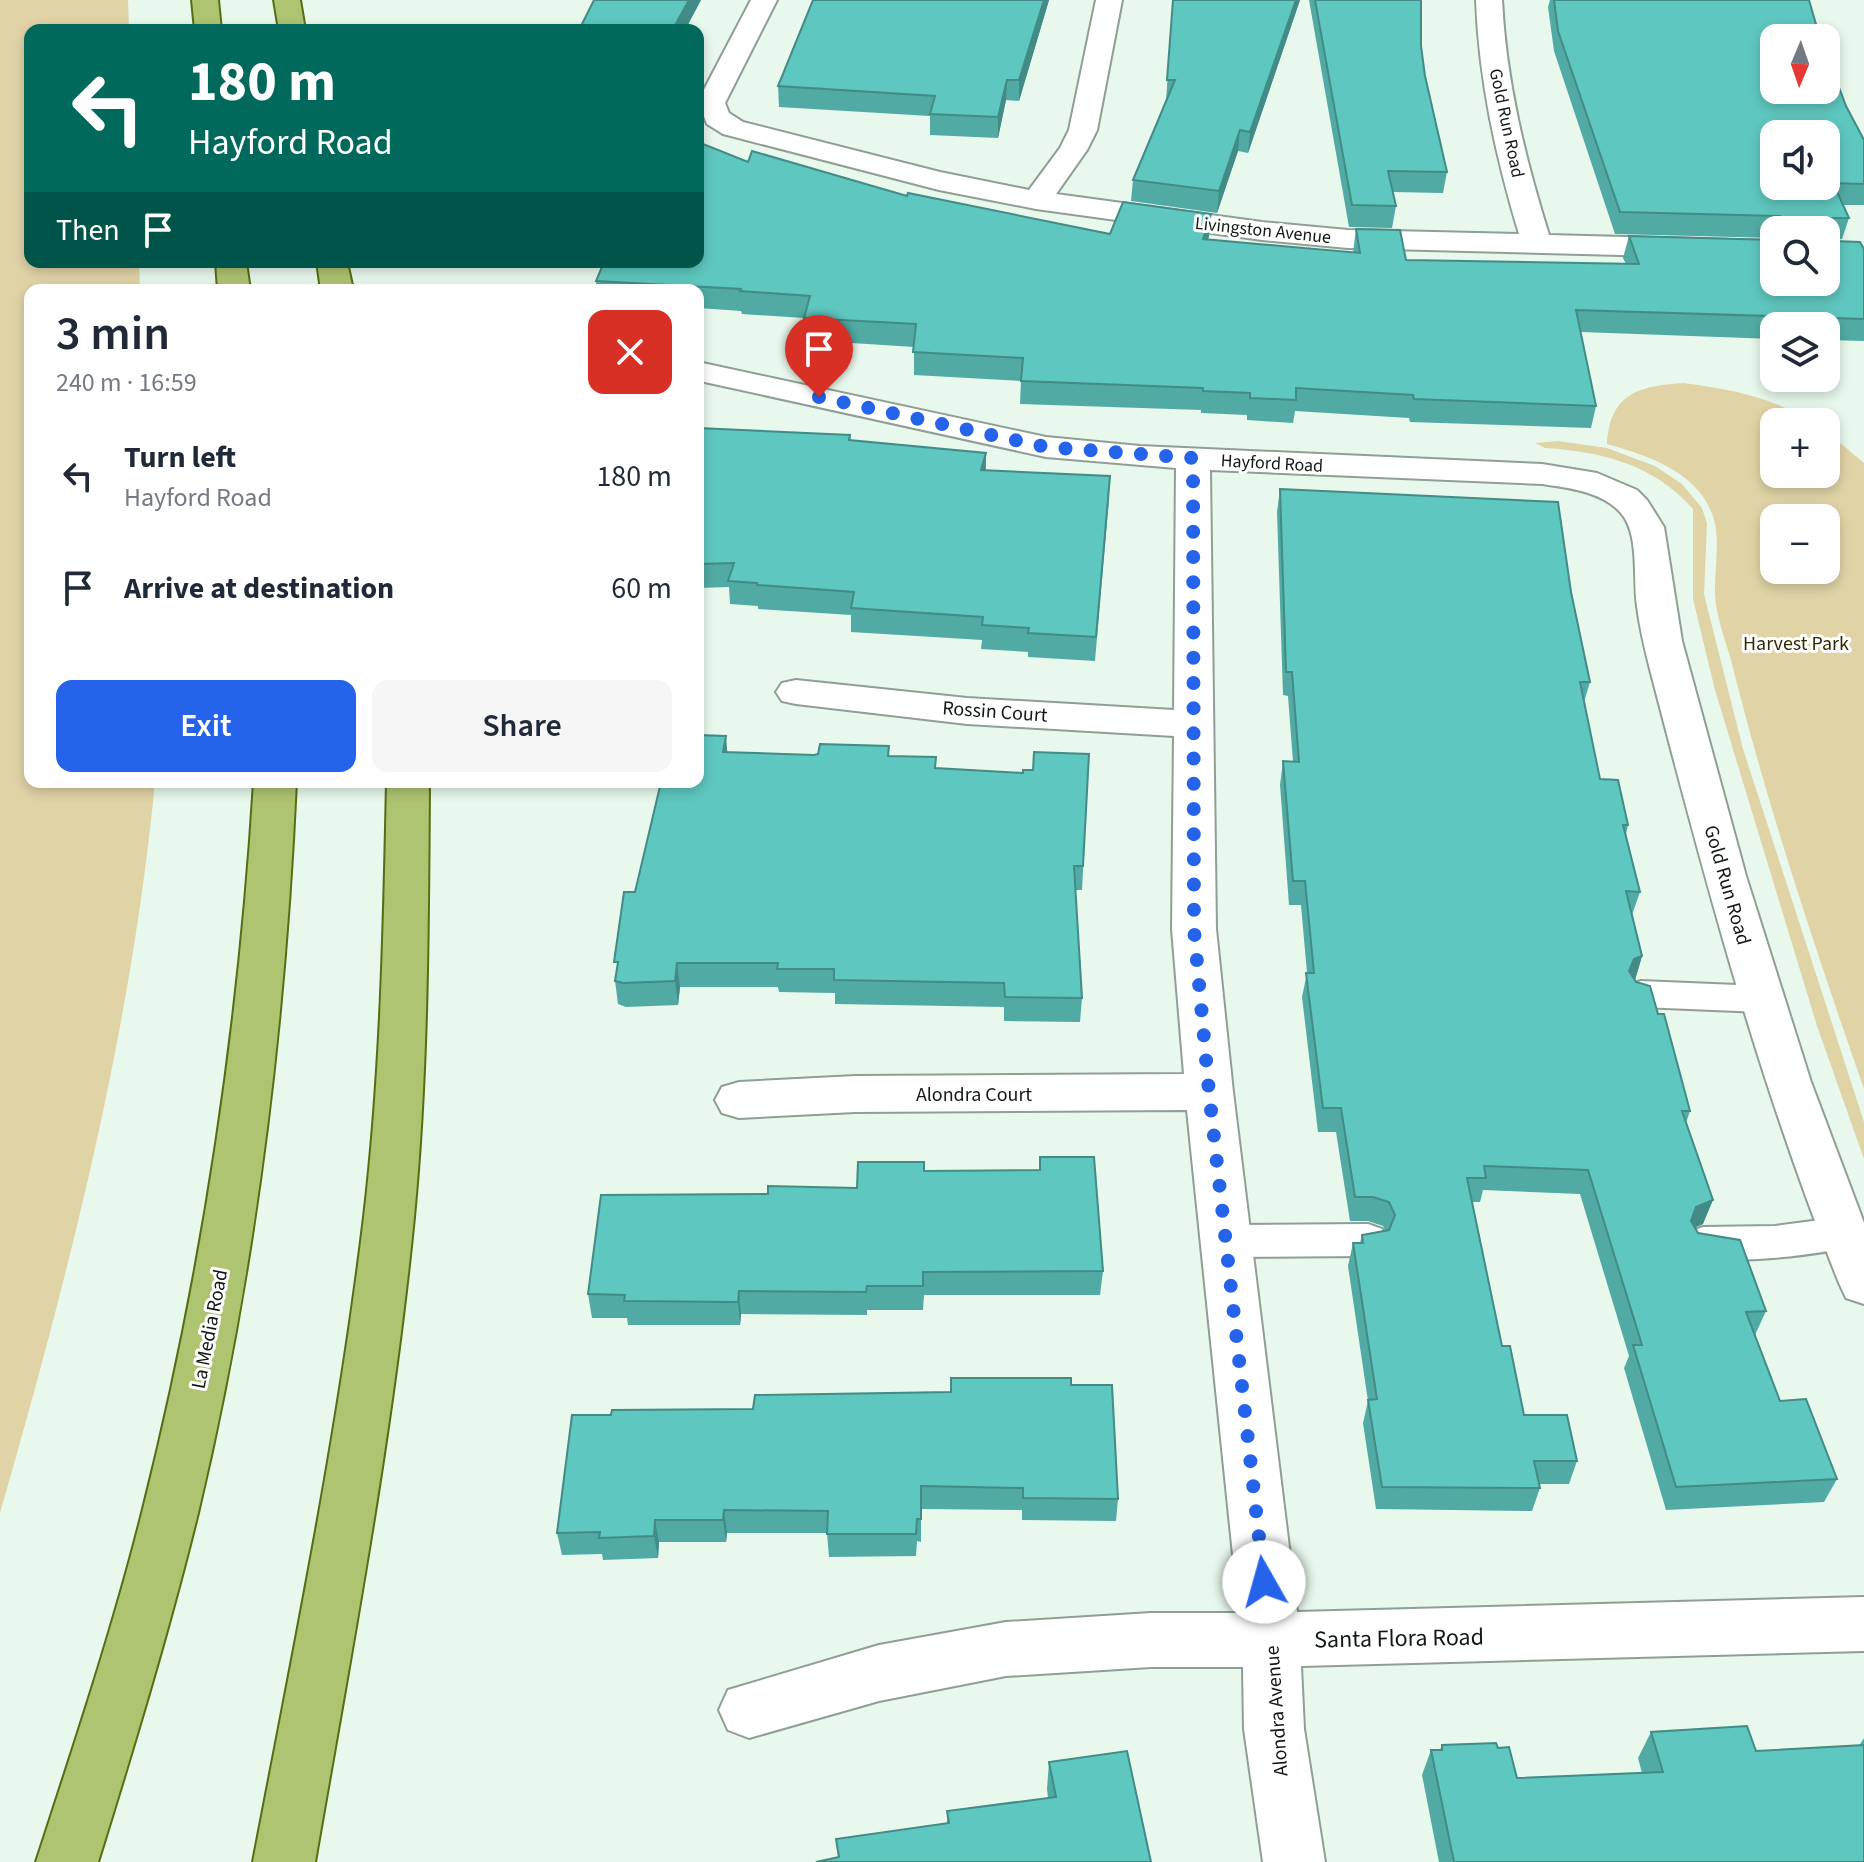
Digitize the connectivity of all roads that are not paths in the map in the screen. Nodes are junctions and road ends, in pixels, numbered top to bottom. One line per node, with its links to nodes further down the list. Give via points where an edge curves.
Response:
1 (205, 0): 6 (main road)
2 (287, 0): 7 (main road)
3 (764, 0): 8 (street, Livingston Avenue, via 711,103 717,118 733,128 927,178)
4 (1109, 0): 8 (street, via 1083,130)
5 (1489, 0): 9 (street, Gold Run Road, via 1500,107)
6 (207, 24)
7 (291, 24)
8 (1036, 200): 9 (street, Livingston Avenue, via 1348,239)
9 (1537, 244): 10 (street, Livingston Avenue)
10 (1760, 250)
11 (704, 372): 12 (street, Hayford Road, via 1046,447)
12 (1193, 458): 13 (street, Hayford Road, via 1542,474 1579,478); 15 (street, Alondra Avenue)
13 (1610, 490): 19 (street, Gold Run Road, via 1644,520 1656,610)
14 (796, 692): 15 (street, Rossin Court, via 967,711)
15 (1194, 724): 20 (street, Alondra Avenue, via 1194,929)
16 (275, 788): 30 (main road, La Media Road, via 258,1040 207,1345 144,1613)
17 (408, 788): 31 (main road, via 405,1015 389,1217 354,1476)
18 (1641, 994): 19 (lane)
19 (1761, 999): 22 (street, Gold Run Road)
20 (1209, 1092): 21 (street, Alondra Court, via 855,1094); 24 (street, Alondra Avenue)
21 (739, 1100)
22 (1843, 1233): 25 (lane, via 1775,1242); 26 (street, Gold Run Road)
23 (1368, 1240): 24 (lane)
24 (1226, 1241): 28 (street, Alondra Avenue)
25 (1703, 1243)
26 (1864, 1283)
27 (1864, 1624): 28 (street, Santa Flora Road)
28 (1271, 1641): 29 (street, Santa Flora Road, via 1151,1640 1006,1649 879,1673); 32 (street, Alondra Avenue, via 1274,1729)
29 (749, 1710)
30 (67, 1862)
31 (284, 1862)
32 (1294, 1862)

